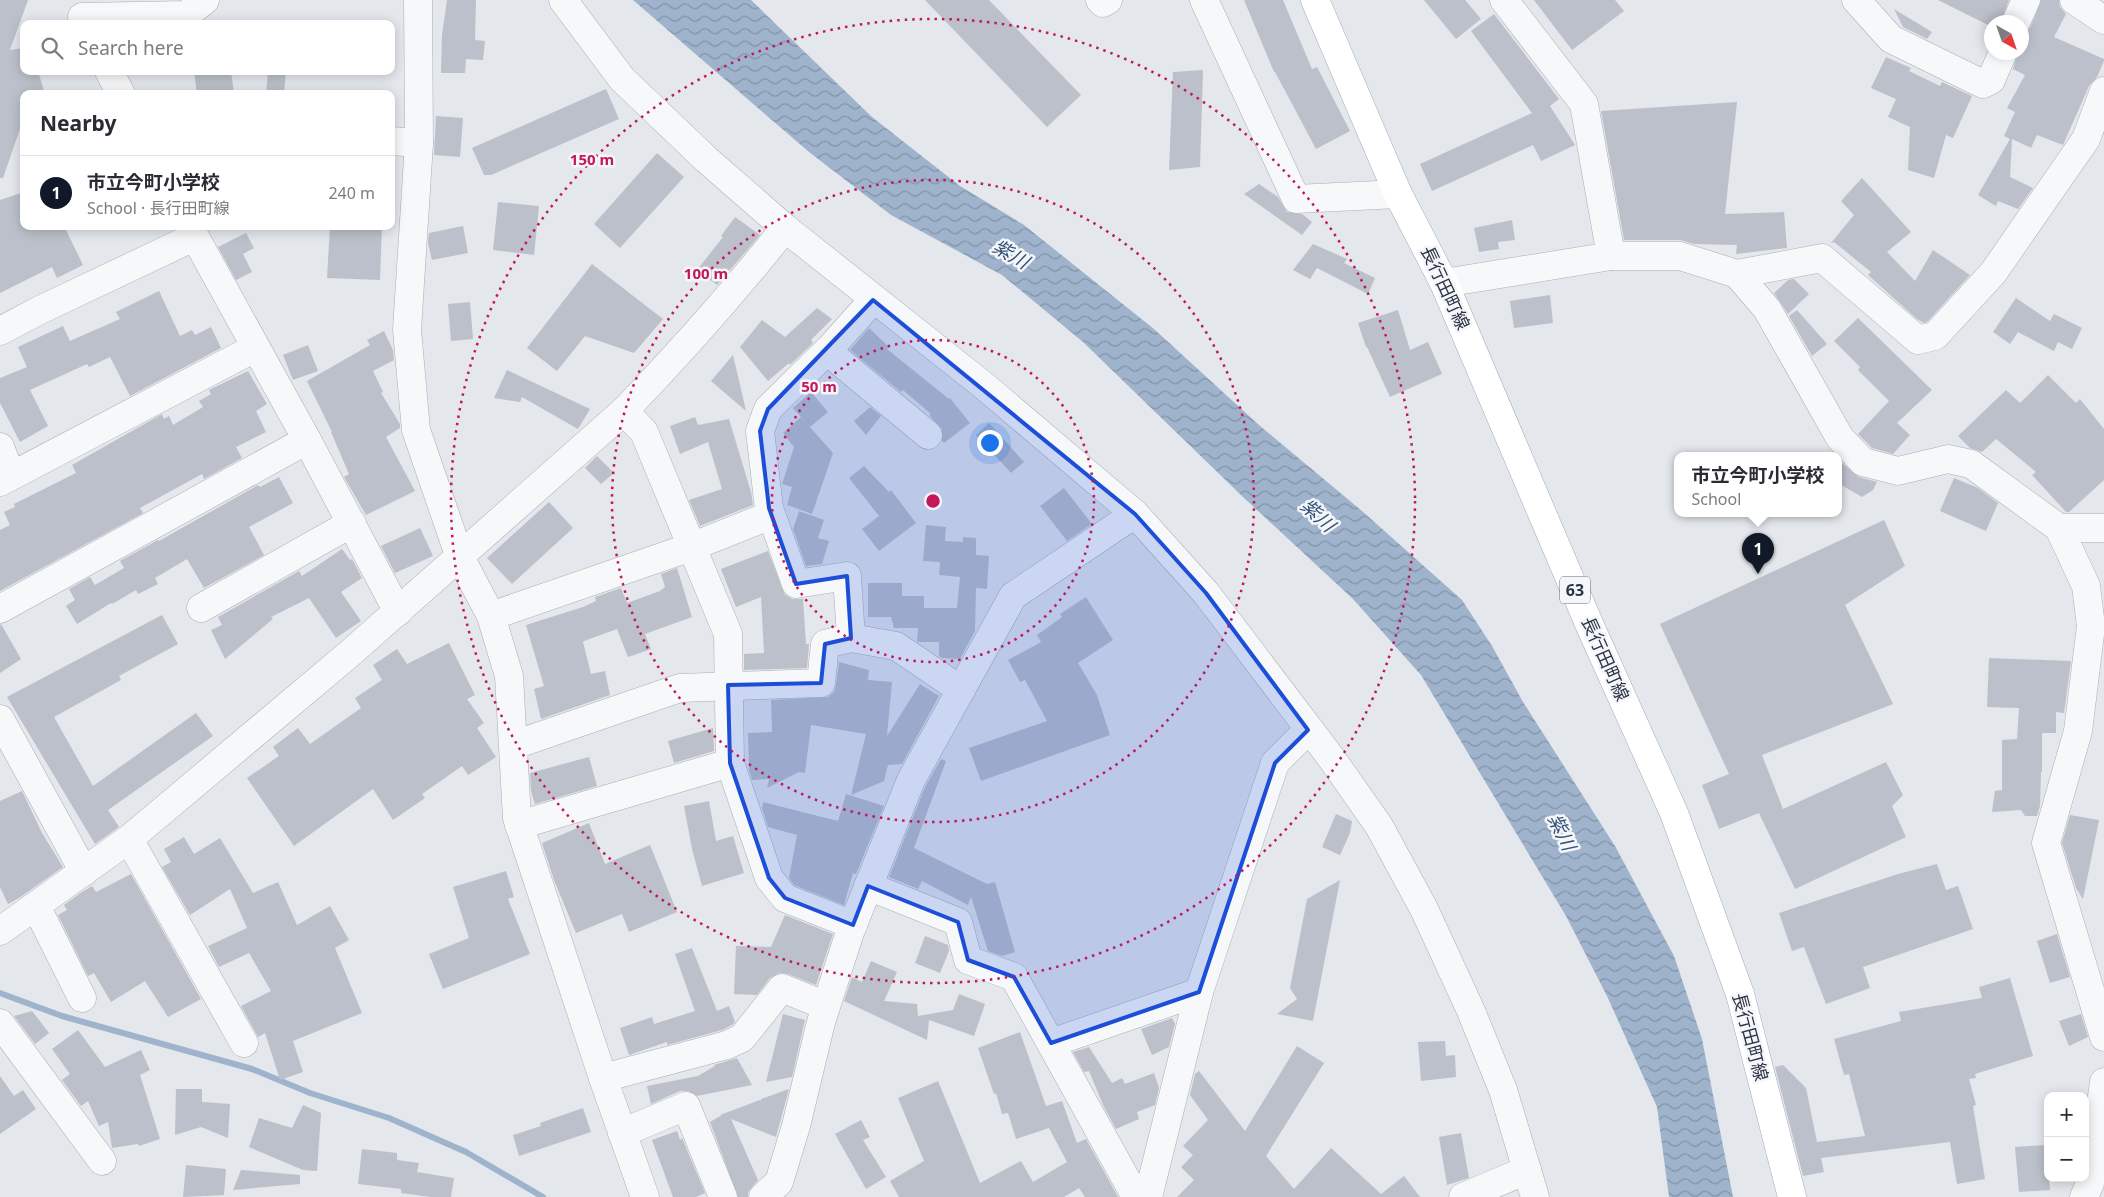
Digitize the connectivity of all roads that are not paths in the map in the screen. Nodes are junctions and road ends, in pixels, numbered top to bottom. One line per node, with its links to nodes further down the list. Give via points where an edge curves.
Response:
1 (205, 0): 12 (street, via 186,15)
2 (418, 0): 20 (street)
3 (563, 0): 22 (street, via 622,79)
4 (1100, 0): 5 (street, via 1103,3)
5 (1108, 0)
6 (1204, 0): 21 (street, via 1296,198)
7 (1315, 0): 21 (main road, 長行田町線 / 63)
8 (1504, 0): 24 (street, via 1584,104)
9 (1856, 0): 15 (street, via 1891,39 1983,84 1991,80)
10 (2026, 0): 13 (street)
11 (2074, 0): 14 (street)
12 (81, 14)
13 (2019, 15)
14 (2104, 20)
15 (2000, 60)
16 (111, 75): 17 (street)
17 (119, 90)
18 (2104, 91): 25 (street, via 2086,139 1993,273 1936,336 1918,340 1822,258)
19 (395, 141): 20 (street)
20 (419, 143): 42 (street, via 407,330 416,430)
21 (1398, 194): 26 (main road, 長行田町線 / 63)
22 (785, 228): 27 (street); 31 (street, via 736,290)
23 (192, 231): 28 (street); 29 (street)
24 (1611, 256): 25 (street, via 1680,256); 26 (street)
25 (1737, 274): 39 (street, via 1767,309 1840,438 1862,462 1898,471 1948,459 1972,464)
26 (1444, 282): 80 (main road, 長行田町線 / 63, via 1590,626 1674,813 1740,994)
27 (874, 300): 30 (street); 36 (street)
28 (0, 331)
29 (255, 348): 33 (street); 35 (street)
30 (828, 351): 32 (street); 37 (street, via 768,409 760,431)
31 (624, 410): 41 (street, via 644,432); 42 (street)
32 (928, 435)
33 (307, 440): 38 (street); 44 (street)
34 (0, 447): 35 (street)
35 (5, 479)
36 (1136, 514): 49 (street, via 1013,596); 51 (street, via 1206,593)
37 (771, 515): 41 (street); 47 (street, via 796,584 847,576)
38 (352, 523): 43 (street); 45 (street)
39 (2059, 528): 40 (street); 65 (street, via 2086,586 2091,626 2078,731 2046,843)
40 (2104, 528)
41 (691, 547): 46 (street); 48 (street, via 728,634)
42 (459, 555): 45 (street); 46 (street)
43 (201, 608)
44 (0, 609)
45 (398, 612): 55 (street)
46 (490, 616): 52 (street, via 509,676)
47 (851, 638): 48 (street, via 825,644 821,683); 49 (street, via 896,646)
48 (728, 685): 52 (street, via 680,688); 53 (street)
49 (961, 690): 57 (street, via 911,780)
50 (0, 719): 56 (street)
51 (1308, 730): 61 (street, via 1275,763); 72 (street, via 1379,826 1424,909 1496,1072)
52 (514, 745): 54 (street)
53 (730, 764): 54 (street); 60 (street, via 769,878 785,898)
54 (519, 825): 68 (street)
55 (129, 839): 56 (street); 67 (street)
56 (84, 872): 58 (street)
57 (868, 886): 60 (street); 66 (street, via 958,922 968,960 1014,977)
58 (36, 906): 59 (street); 62 (street)
59 (3, 920)
60 (853, 925): 63 (street)
61 (1199, 992): 66 (street); 77 (street)
62 (82, 998)
63 (826, 1006): 68 (street, via 782,988 742,1038 727,1045); 75 (street, via 779,1182)
64 (0, 1023): 71 (street)
65 (2104, 1037)
66 (1051, 1042): 76 (street)
67 (244, 1043)
68 (603, 1078): 70 (street)
69 (2104, 1082): 81 (street, via 2090,1184)
70 (622, 1132): 73 (street); 74 (street, via 686,1106)
71 (102, 1161)
72 (1527, 1170): 78 (street); 79 (street)
73 (644, 1197)
74 (723, 1197)
75 (763, 1197)
76 (1136, 1197)
77 (1148, 1197)
78 (1463, 1197)
79 (1535, 1197)
80 (1792, 1197)
81 (2084, 1197)

